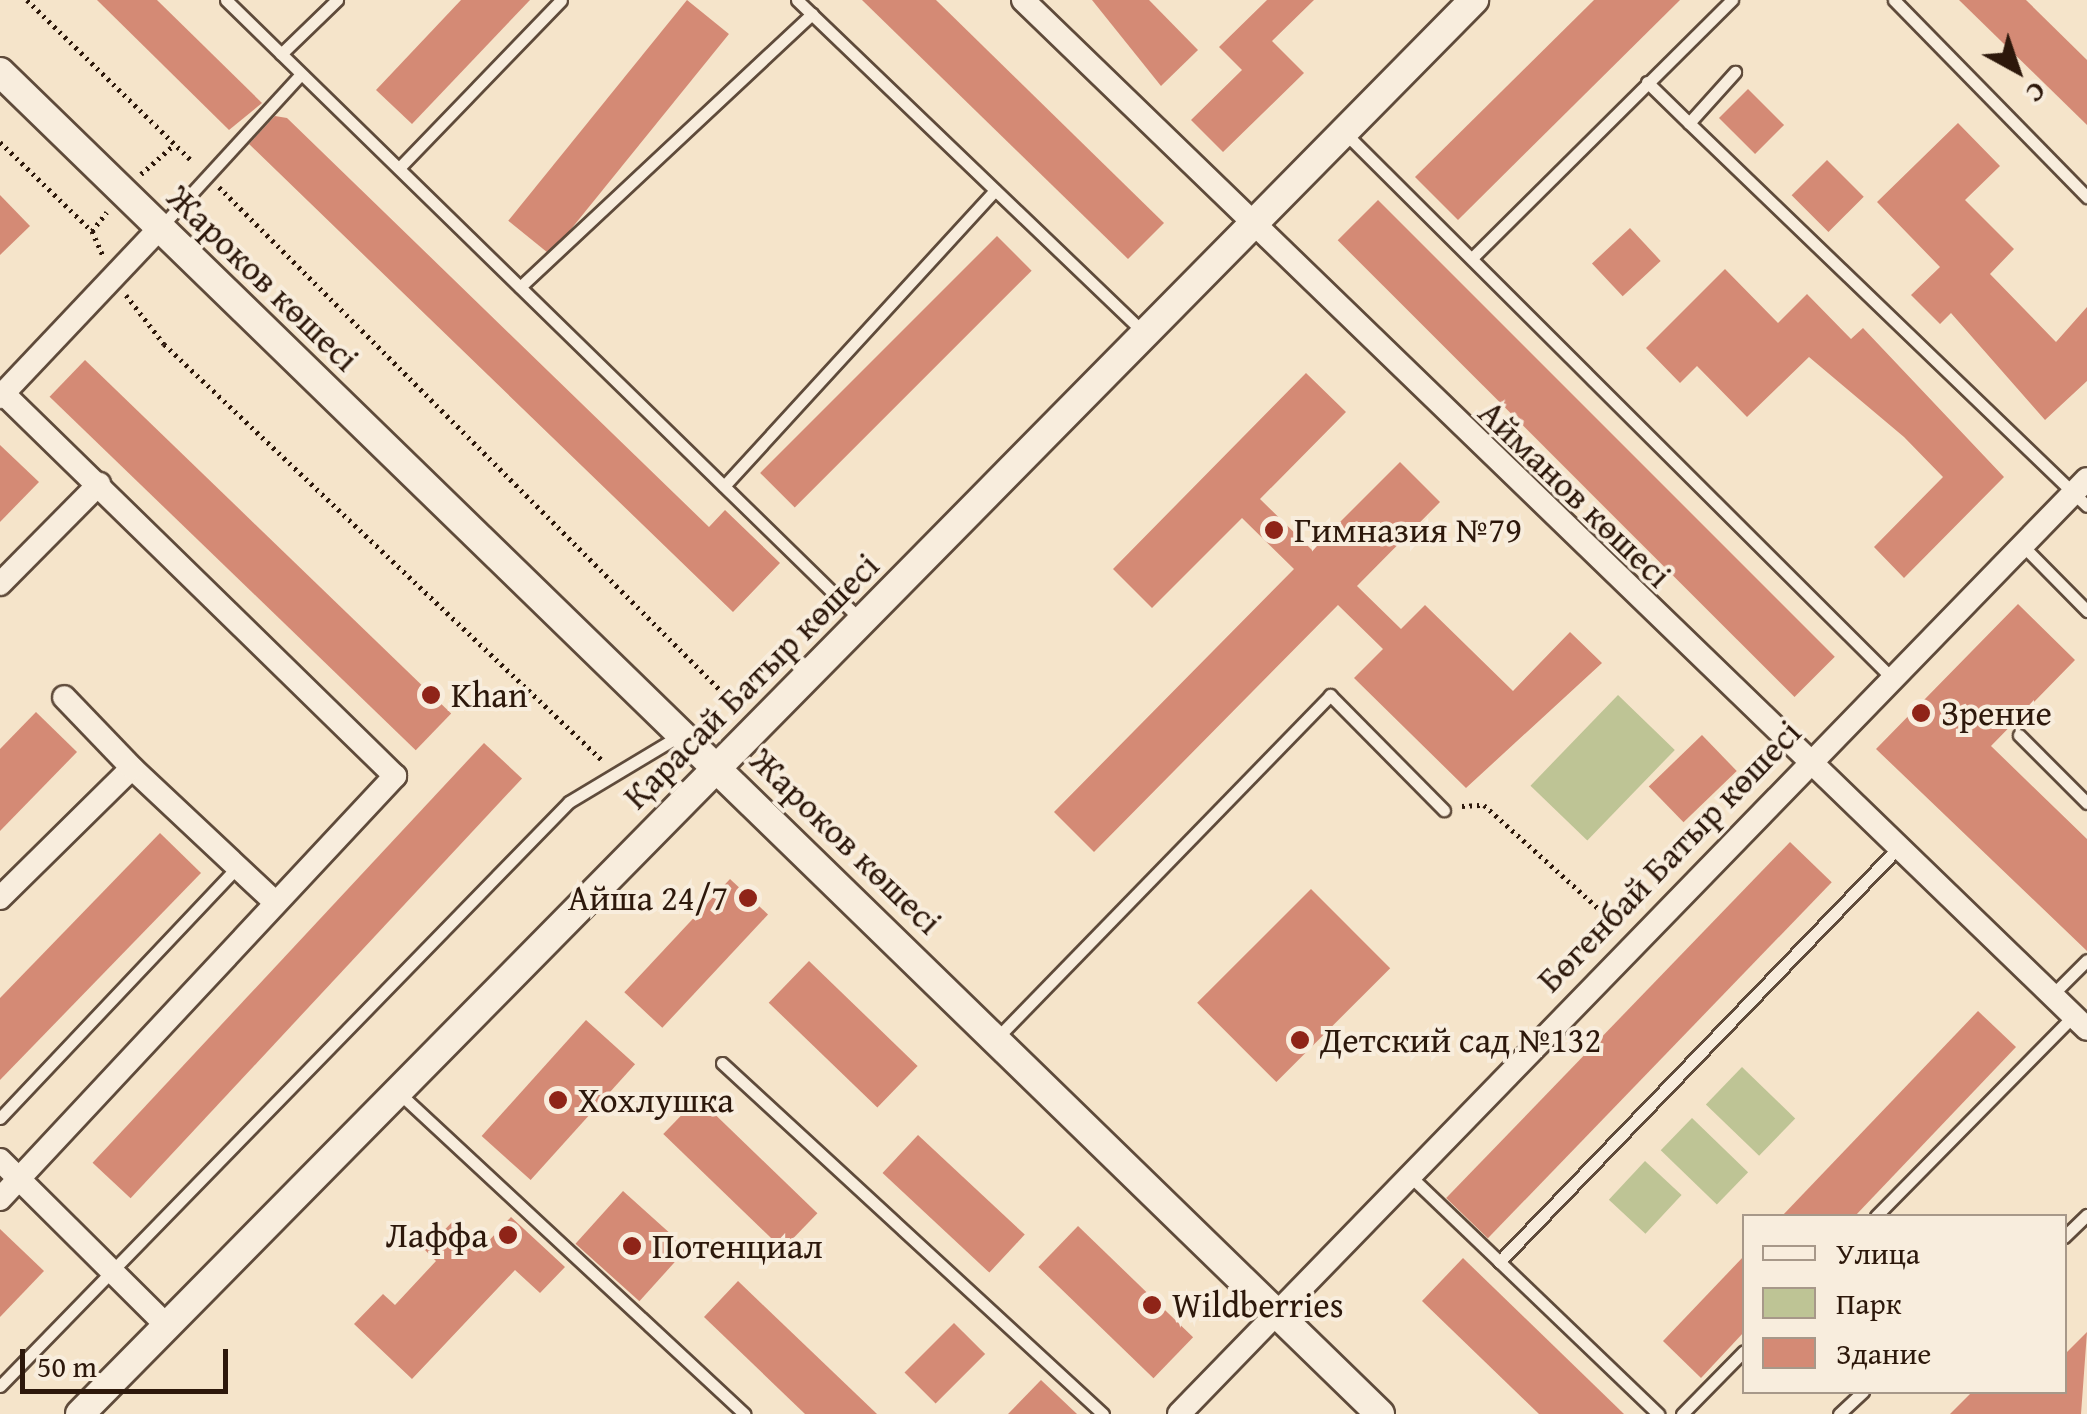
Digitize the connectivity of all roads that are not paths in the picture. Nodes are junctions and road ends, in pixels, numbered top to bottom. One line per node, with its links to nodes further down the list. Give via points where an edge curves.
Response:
1 (226, 0): 10 (lane)
2 (336, 0): 10 (lane)
3 (562, 0): 17 (lane)
4 (797, 0): 9 (lane)
5 (1023, 0): 20 (street, Айманов көшесі)
6 (1474, 0): 16 (street, Қарасай Батыр көшесі)
7 (1732, 0): 14 (lane)
8 (1894, 0): 19 (lane)
9 (812, 14): 18 (lane); 23 (lane)
10 (281, 54): 13 (lane)
11 (0, 72): 21 (street, Жароков көшесі)
12 (1735, 72): 15 (lane)
13 (301, 74): 17 (lane); 21 (lane)
14 (1647, 82): 15 (lane); 22 (lane)
15 (1689, 123): 28 (lane)
16 (1344, 132): 20 (street, Қарасай Батыр көшесі); 22 (lane)
17 (399, 168): 23 (lane)
18 (995, 190): 24 (lane); 27 (lane)
19 (2087, 198)
20 (1249, 228): 24 (street, Қарасай Батыр көшесі); 37 (street, Айманов көшесі)
21 (159, 229): 25 (street); 35 (street, Жароков көшесі)
22 (1473, 256): 33 (lane)
23 (520, 287): 27 (lane)
24 (1145, 334): 32 (street, Қарасай Батыр көшесі)
25 (2, 395): 26 (street)
26 (99, 484): 30 (street); 45 (street, via 395,776)
27 (724, 486): 32 (lane)
28 (2083, 492): 29 (street, Бөгенбай Батыр көшесі)
29 (2022, 545): 31 (lane); 33 (street, Бөгенбай Батыр көшесі)
30 (0, 584)
31 (2087, 611)
32 (862, 621): 39 (street, Қарасай Батыр көшесі)
33 (1892, 678): 37 (street, Бөгенбай Батыр көшесі)
34 (64, 696): 38 (street)
35 (682, 734): 39 (street, Жароков көшесі); 61 (lane, via 569,802)
36 (2020, 735): 40 (lane)
37 (1806, 766): 42 (street, Айманов көшесі); 54 (street, Бөгенбай Батыр көшесі)
38 (132, 768): 43 (street); 44 (street)
39 (718, 768): 49 (street, Жароков көшесі); 51 (street, Қарасай Батыр көшесі)
40 (2087, 803)
41 (1444, 810): 49 (lane, via 1330,695)
42 (1895, 851): 47 (street, Айманов көшесі); 60 (lane)
43 (237, 866): 45 (street); 52 (lane)
44 (0, 898)
45 (276, 903): 55 (street)
46 (2087, 960): 47 (lane)
47 (2050, 997): 48 (street, Айманов көшесі)
48 (2080, 1022): 57 (lane)
49 (995, 1040): 62 (street, Жароков көшесі)
50 (722, 1063): 69 (lane)
51 (398, 1092): 63 (street, Қарасай Батыр көшесі); 68 (lane)
52 (0, 1118)
53 (0, 1160): 55 (street)
54 (1408, 1174): 60 (lane); 62 (street, Бөгенбай Батыр көшесі)
55 (19, 1179): 56 (street); 61 (street)
56 (0, 1198)
57 (1878, 1214)
58 (2087, 1214): 59 (lane)
59 (2067, 1234)
60 (1499, 1262): 72 (lane)
61 (112, 1272): 63 (street); 65 (lane)
62 (1273, 1312): 70 (street, Бөгенбай Батыр көшесі); 71 (street, Жароков көшесі)
63 (167, 1326): 67 (street, Қарасай Батыр көшесі)
64 (1742, 1352): 73 (lane)
65 (0, 1386)
66 (1861, 1394): 74 (lane)
67 (80, 1414)
68 (746, 1414)
69 (1103, 1414)
70 (1179, 1414)
71 (1380, 1414)
72 (1658, 1414)
73 (1682, 1414)
74 (1840, 1414)

